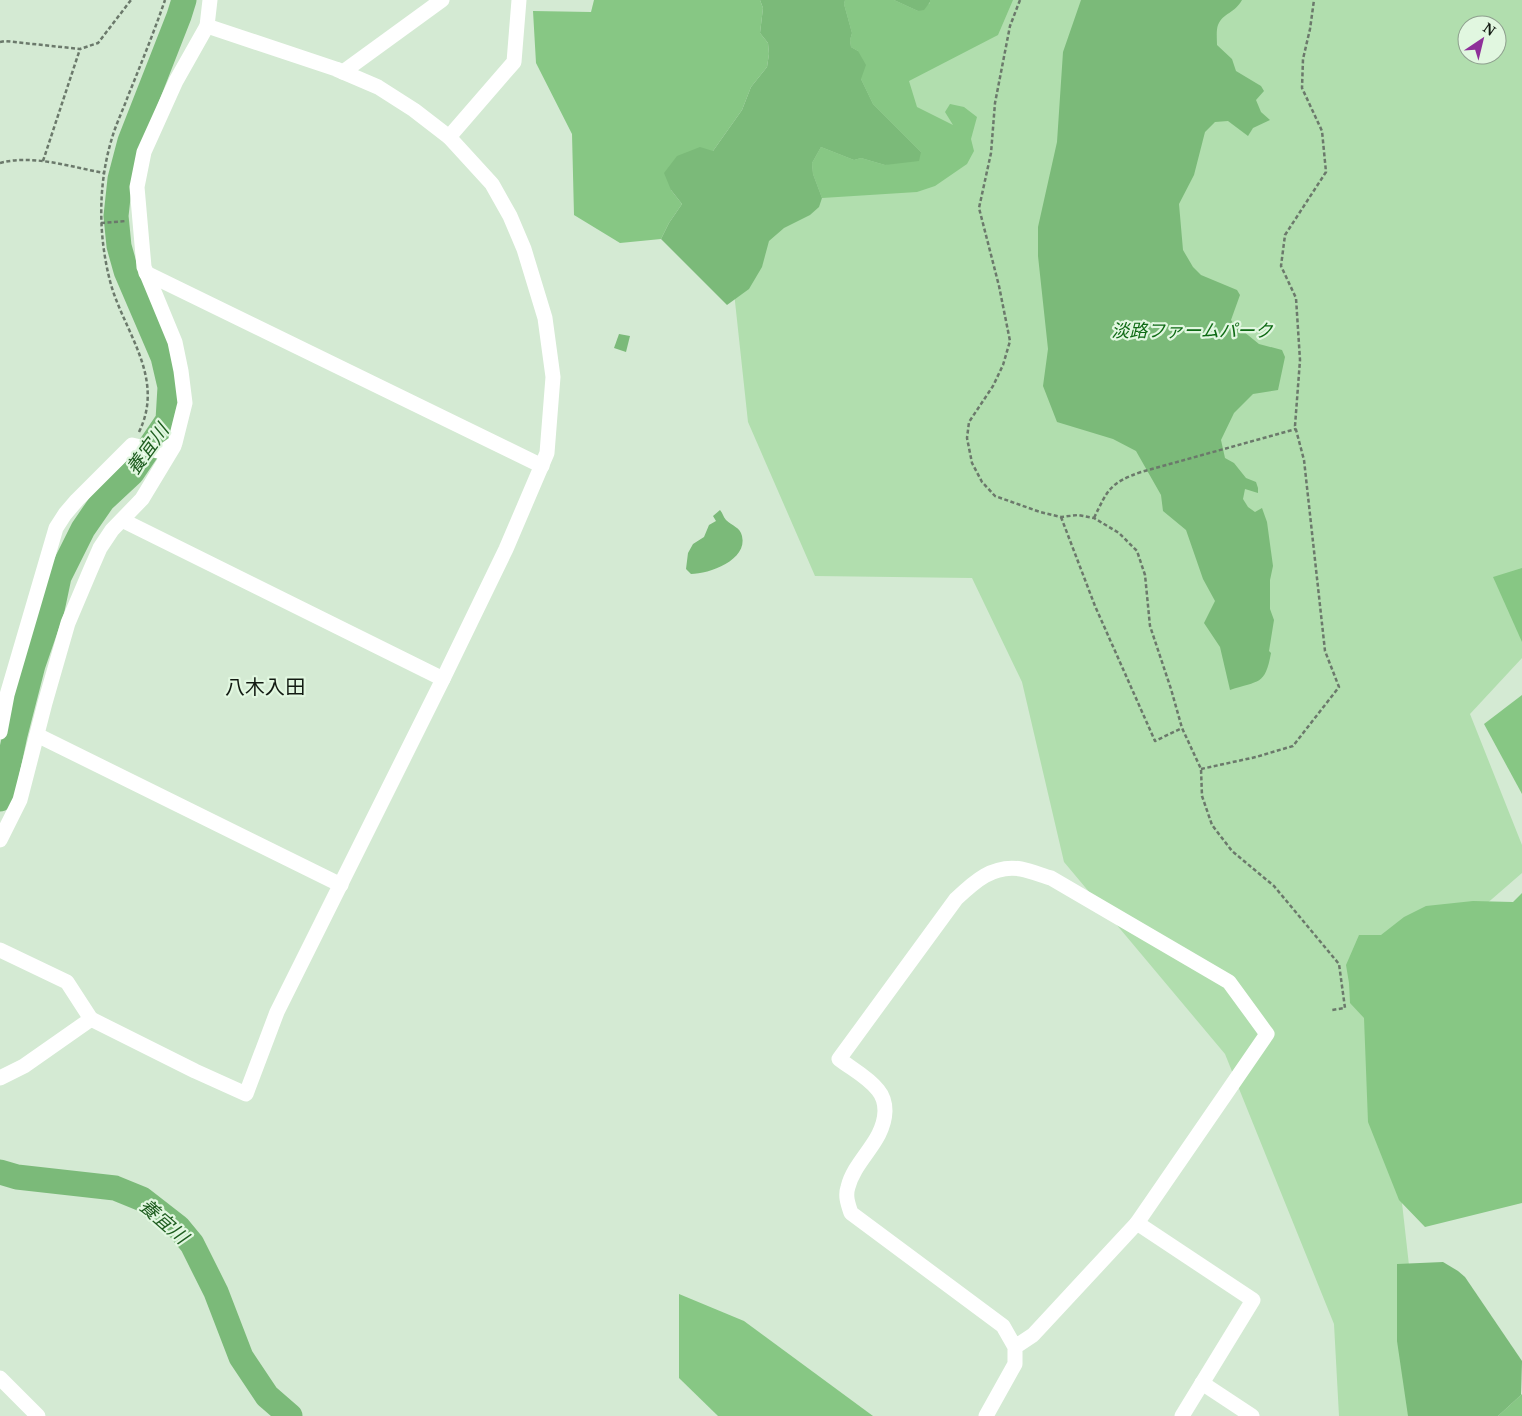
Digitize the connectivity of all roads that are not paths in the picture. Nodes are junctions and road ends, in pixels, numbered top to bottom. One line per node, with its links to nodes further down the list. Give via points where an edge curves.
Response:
1 (210, 0): 4 (street)
2 (442, 0): 5 (street)
3 (519, 0): 6 (street, via 514,62)
4 (207, 26): 5 (street); 7 (street, via 176,81 144,152 137,187)
5 (343, 72): 6 (street, via 378,87)
6 (449, 137): 9 (street, via 492,184 510,216 524,249 544,318 553,377 547,453)
7 (146, 273): 8 (street, via 175,342 182,371 184,403); 9 (street)
8 (175, 443): 10 (street, via 150,488); 12 (street, via 162,452 132,445 64,514 56,528 9,688)
9 (542, 466): 11 (street)
10 (122, 520): 11 (street); 13 (street, via 100,548 68,623)
11 (443, 679): 15 (street)
12 (0, 732)
13 (37, 735): 14 (street, via 20,800); 15 (street)
14 (0, 840)
15 (340, 884): 17 (street, via 277,1012 246,1094)
16 (0, 950): 17 (street, via 67,982)
17 (91, 1020): 18 (street, via 24,1066)
18 (0, 1078)
19 (1137, 1223): 20 (street, via 1033,1335); 20 (street, via 1267,1034 1229,982 1051,878 1019,869 993,871 956,900 838,1059 870,1081 880,1092 885,1105 879,1135 848,1187 847,1201 851,1213 1003,1326); 22 (street, via 1253,1300)
20 (1015, 1347): 24 (street, via 1015,1364)
21 (0, 1378): 23 (street)
22 (1202, 1383): 25 (street); 26 (street)
23 (38, 1416)
24 (986, 1416)
25 (1182, 1416)
26 (1252, 1416)

